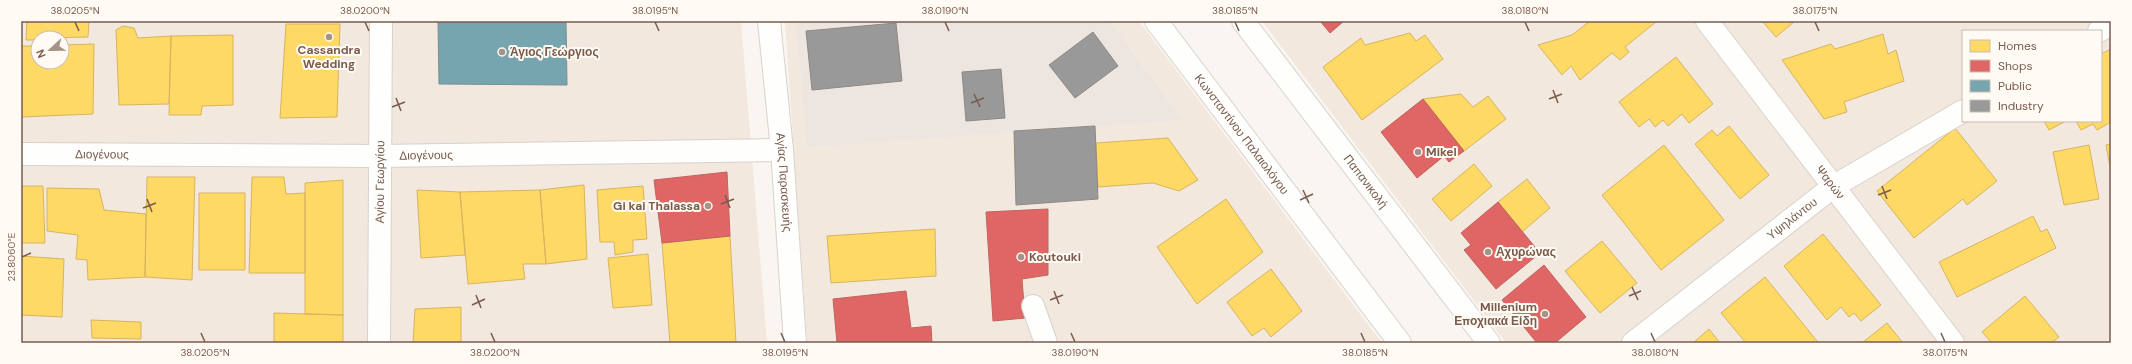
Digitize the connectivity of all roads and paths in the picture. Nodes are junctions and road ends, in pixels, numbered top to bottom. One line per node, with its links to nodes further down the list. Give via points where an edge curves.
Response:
1 (381, 21): 11 (street, Αγίου Γεωργίου)
2 (769, 21): 9 (street, Αγίας Παρασκευής)
3 (1156, 21): 17 (street, Κωνσταντίνου Παλαιολόγου)
4 (1243, 21): 18 (street, Παπανικολή)
5 (1707, 21): 12 (street, Ψαρών)
6 (2111, 24): 7 (street)
7 (2101, 30)
8 (1962, 111): 12 (street, Υψηλάντου)
9 (782, 150): 11 (street, Διογένους); 15 (street, Αγίας Παρασκευής)
10 (21, 154): 11 (street, Διογένους)
11 (380, 156): 14 (street, Αγίου Γεωργίου)
12 (1834, 186): 19 (street, Υψηλάντου); 20 (street, Ψαρών)
13 (1034, 306): 16 (street)
14 (379, 343)
15 (795, 343)
16 (1046, 343)
17 (1400, 343)
18 (1489, 343)
19 (1633, 343)
20 (1953, 343)

